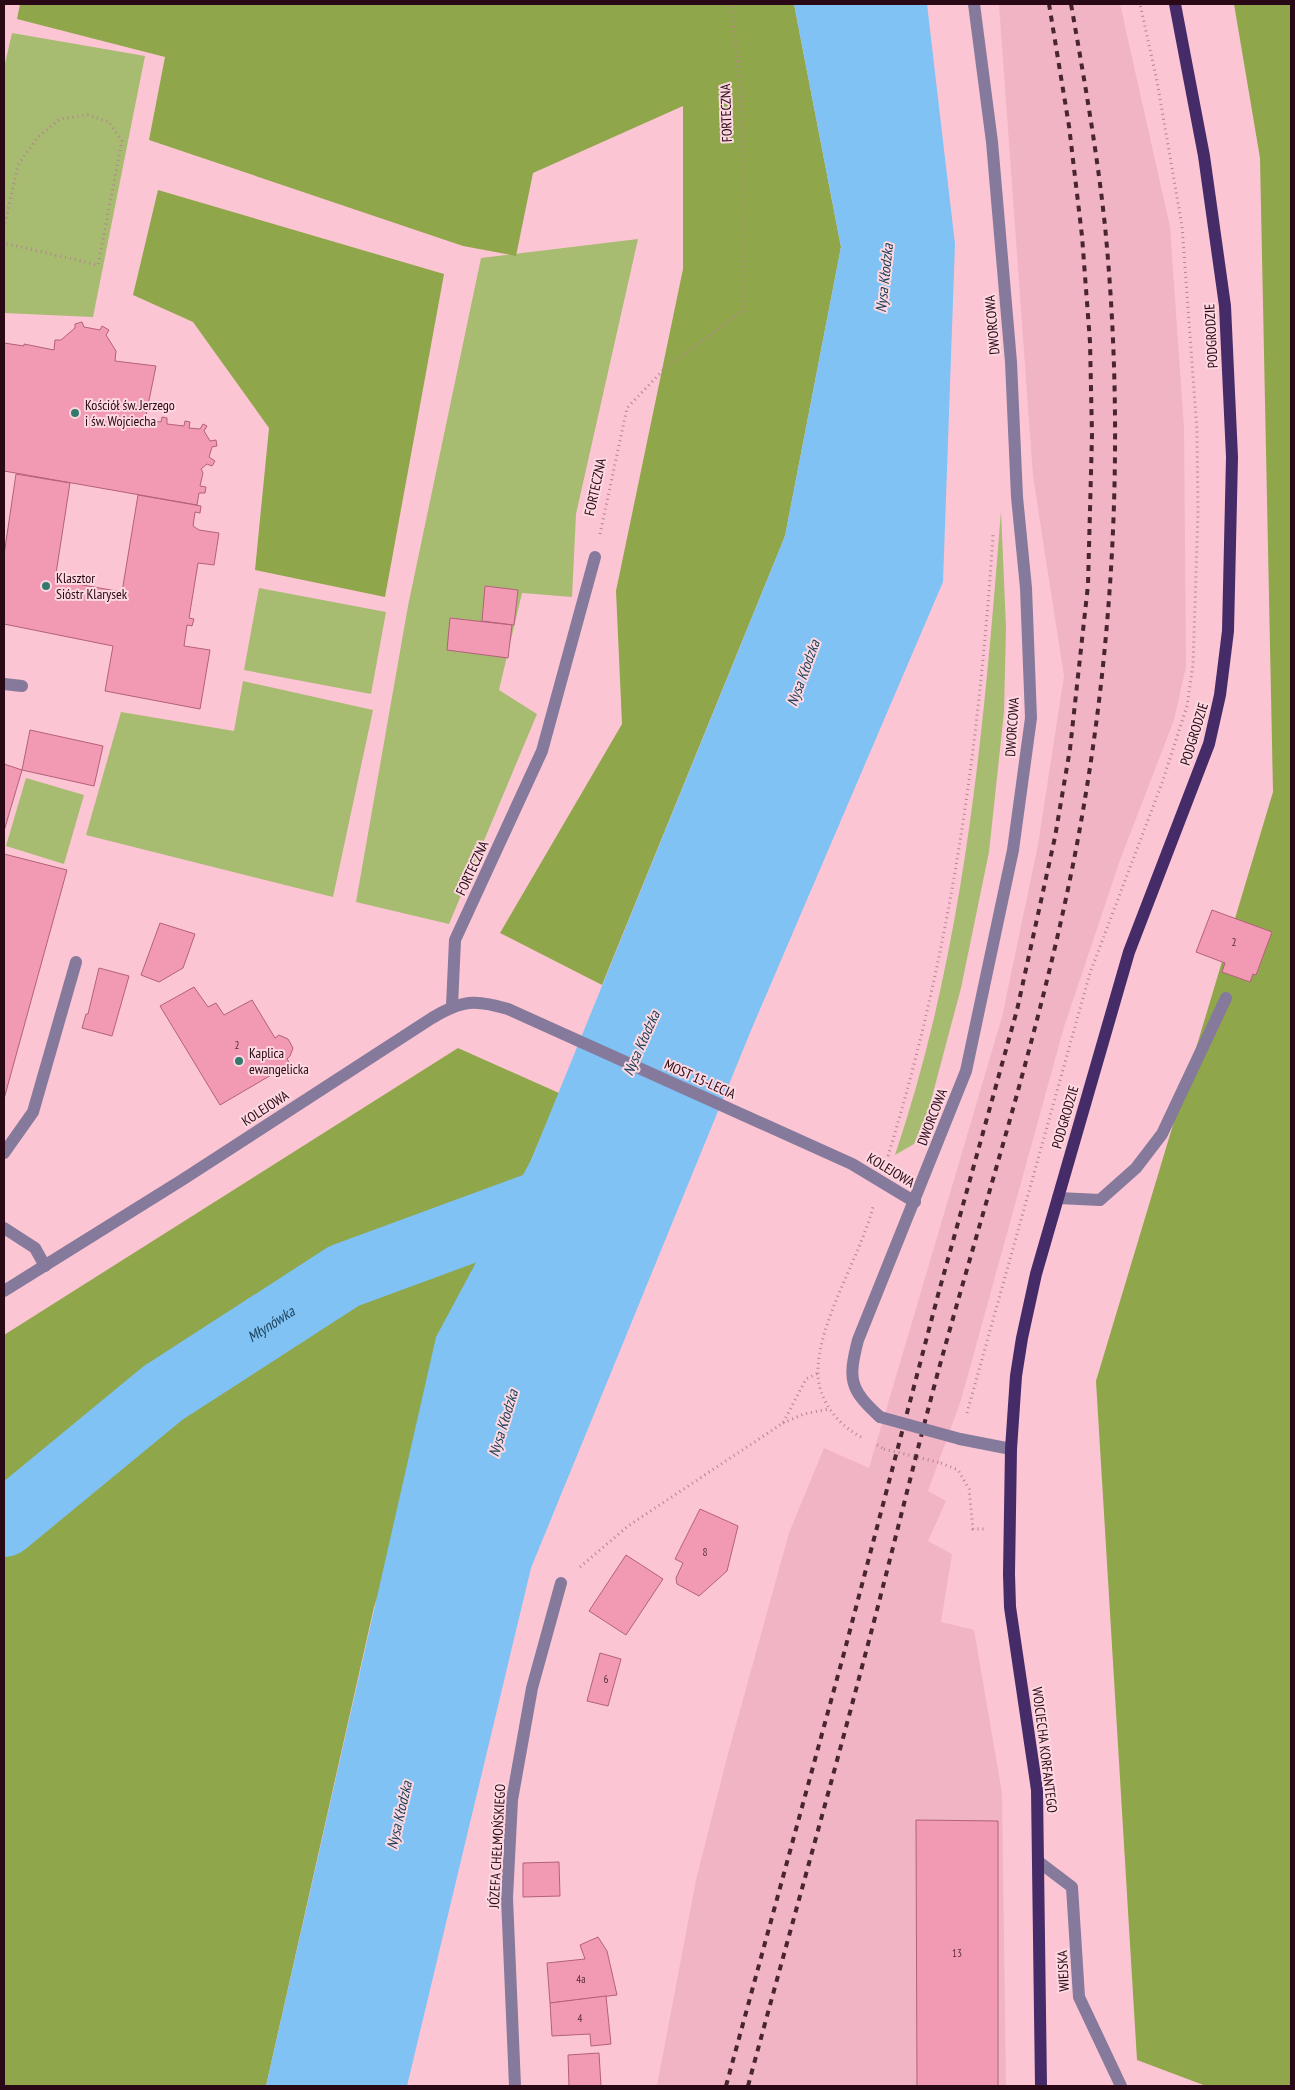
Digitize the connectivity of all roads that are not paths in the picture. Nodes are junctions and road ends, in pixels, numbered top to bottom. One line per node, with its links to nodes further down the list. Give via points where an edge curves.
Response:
1 (974, 4): 13 (street, DWORCOWA, via 992,142 1009,342 1017,497 1026,588 1031,718 1013,850 966,1071)
2 (1174, 4): 12 (main road, PODGRODZIE, via 1204,156 1225,306 1232,527 1225,659 1209,744 1129,952)
3 (595, 557): 8 (street, FORTECZNA, via 542,751 455,940)
4 (4, 684): 5 (street)
5 (22, 686)
6 (76, 962): 10 (street, via 33,1112)
7 (1226, 998): 12 (street, via 1162,1134 1136,1168 1100,1200)
8 (452, 1006): 9 (street, KOLEJOWA, via 486,1002); 15 (street, KOLEJOWA)
9 (508, 1009): 11 (street, MOST 15-LECIA)
10 (4, 1153)
11 (852, 1164): 13 (street, KOLEJOWA)
12 (1058, 1198): 17 (main road, PODGRODZIE, via 1022,1338)
13 (915, 1202): 17 (street, DWORCOWA, bridge, via 858,1340 852,1362 852,1383 863,1402 880,1416 960,1439)
14 (4, 1228): 15 (street, via 35,1248)
15 (45, 1266): 16 (street, KOLEJOWA)
16 (4, 1291)
17 (1010, 1449): 19 (main road, WOJCIECHA KORFANTEGO, via 1010,1607 1038,1790)
18 (561, 1583): 20 (street, JÓZEFA CHEŁMOŃSKIEGO, via 532,1688 512,1800 508,1898)
19 (1039, 1862): 21 (main road, WOJCIECHA KORFANTEGO); 22 (street, WIEJSKA, via 1072,1887 1079,1997)
20 (515, 2086)
21 (1041, 2086)
22 (1121, 2086)

